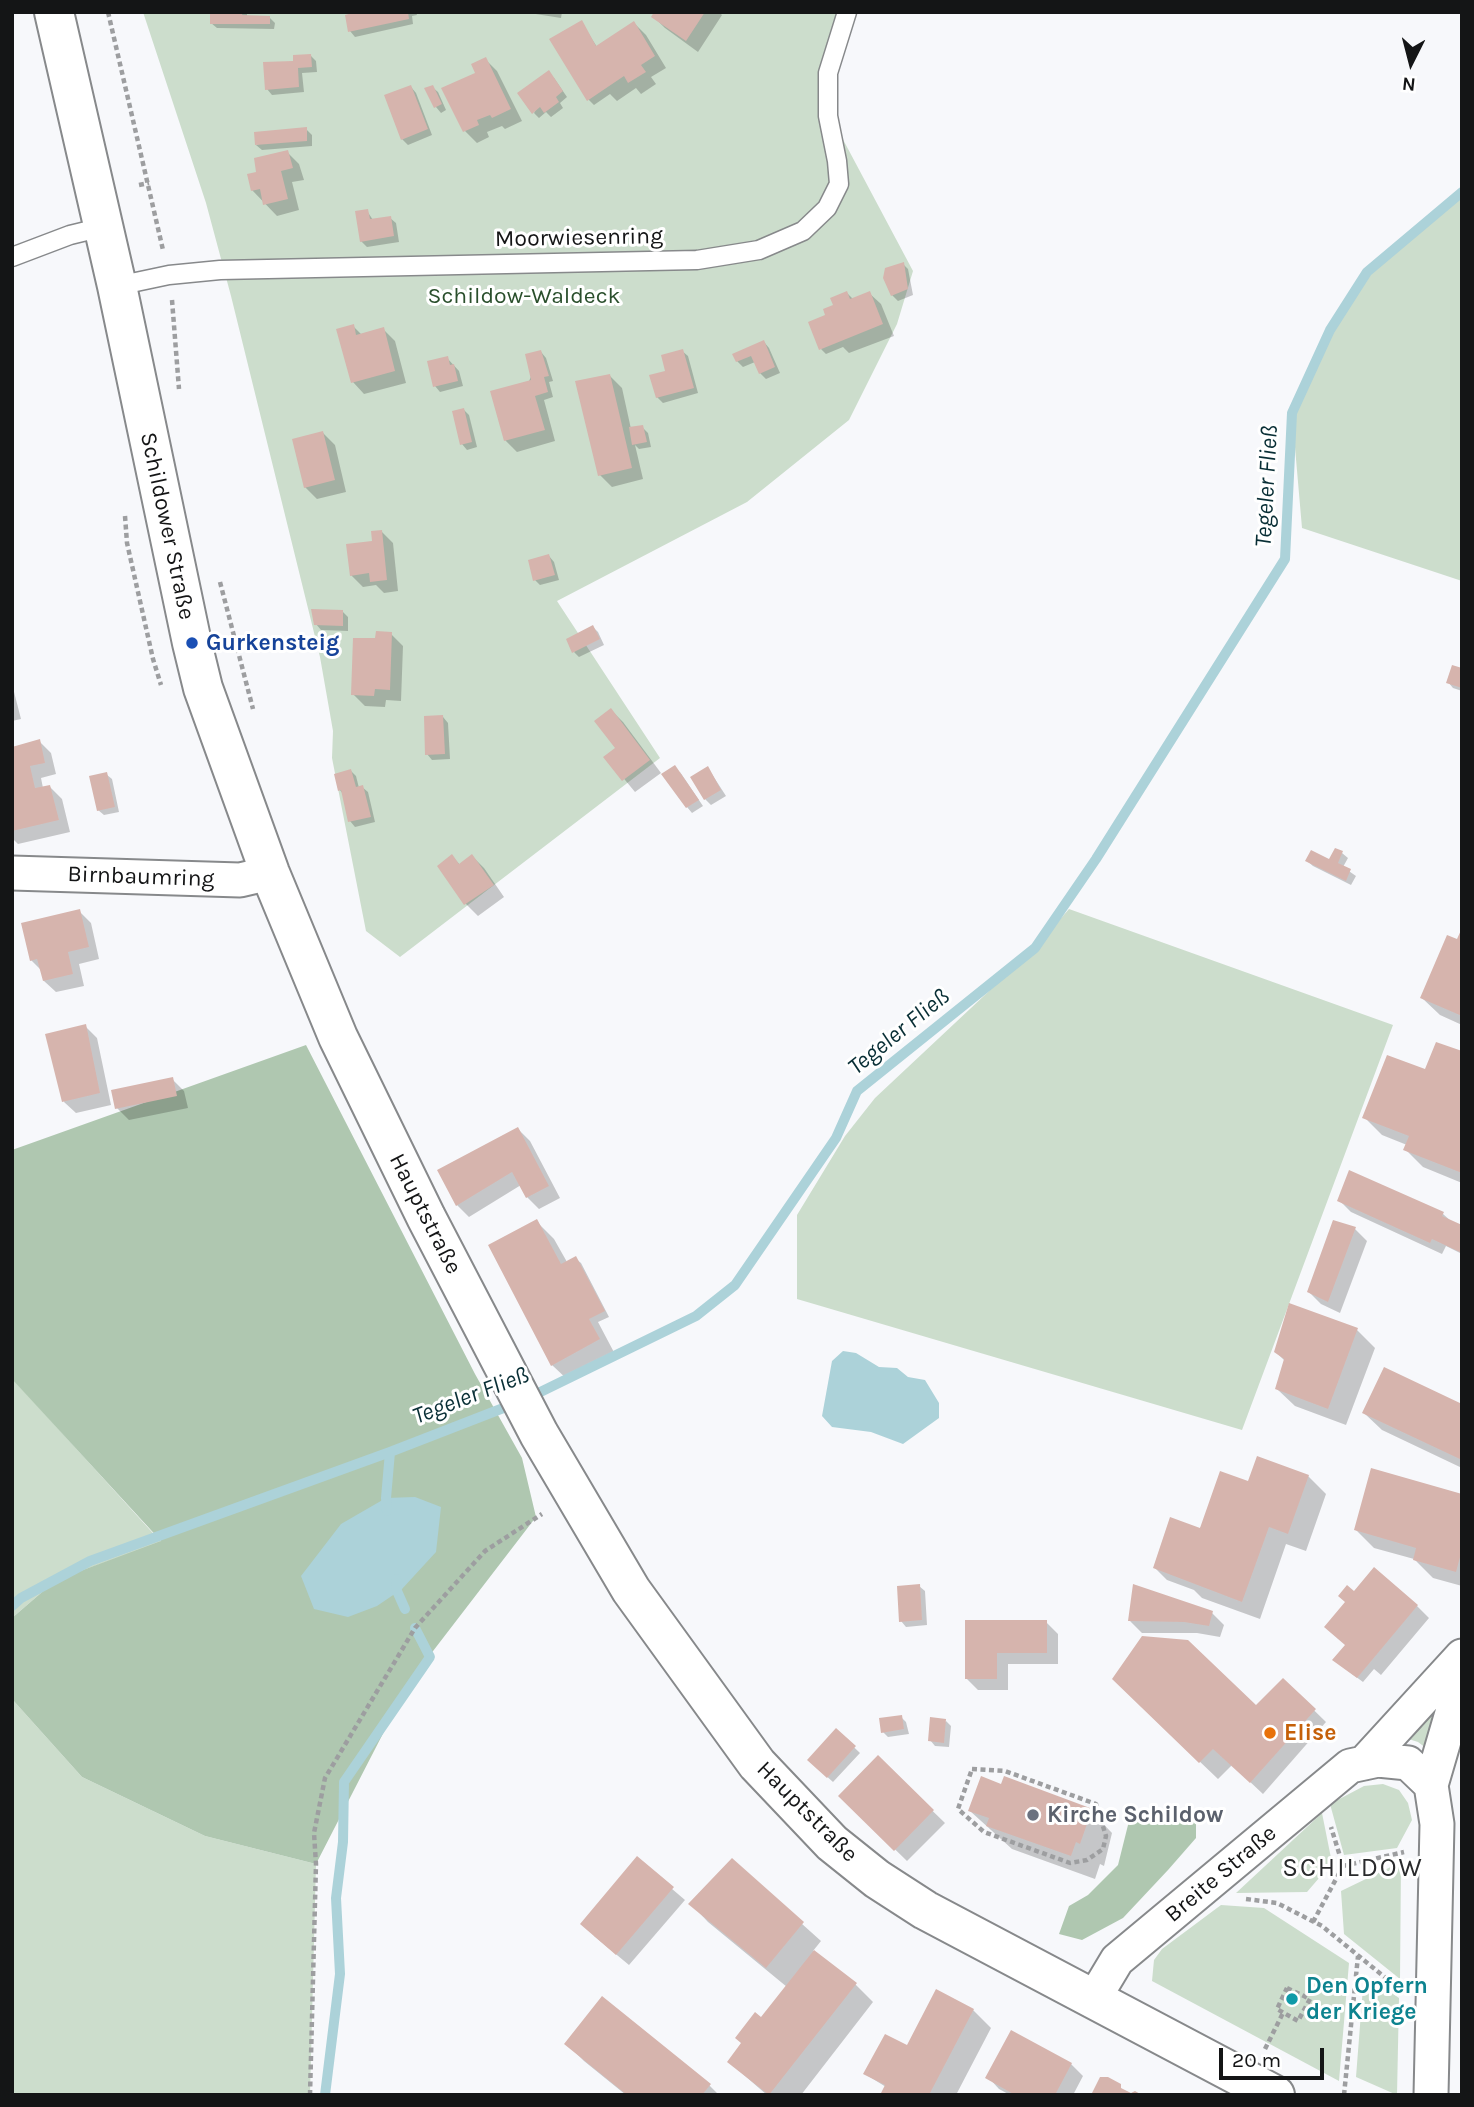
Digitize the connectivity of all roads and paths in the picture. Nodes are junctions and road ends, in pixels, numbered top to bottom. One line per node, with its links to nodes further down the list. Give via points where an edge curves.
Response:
1 (54, 12): 6 (main road, Schildower Straße)
2 (108, 12): 4 (path)
3 (847, 12): 8 (lane, Moorwiesenring, via 828,73 828,116 839,184 827,208 803,231 759,250 698,260 220,270)
4 (149, 183): 5 (path); 8 (path)
5 (139, 185)
6 (103, 227): 7 (lane); 9 (main road, Schildower Straße)
7 (12, 257)
8 (169, 275): 9 (lane, Moorwiesenring); 10 (path)
9 (117, 286): 14 (main road, Schildower Straße, via 191,643)
10 (180, 395)
11 (218, 572): 12 (path)
12 (254, 710)
13 (12, 873): 14 (street, Birnbaumring, via 240,880)
14 (270, 873): 15 (main road, Schildower Straße)
15 (350, 1062): 16 (main road, Hauptstraße, via 502,1365)
16 (576, 1494): 26 (main road, Hauptstraße, via 631,1590 757,1764 832,1843 925,1910); 30 (path, via 485,1551 415,1628 325,1778 314,1833)
17 (1462, 1656): 19 (street, Breite Straße)
18 (1462, 1679): 20 (street)
19 (1364, 1763): 20 (street, Breite Straße, via 1408,1763); 26 (street, Breite Straße, via 1350,1766 1117,1960)
20 (1431, 1785): 21 (street)
21 (1436, 1844): 24 (path, via 1343,1866); 28 (street)
22 (1070, 1863): 22 (path, via 1087,1860 1103,1849 1105,1836 1096,1804 1005,1771 972,1769 958,1809 984,1832)
23 (1240, 1899): 24 (path, via 1277,1903)
24 (1314, 1922): 25 (path)
25 (1358, 1955): 28 (path); 32 (path)
26 (1093, 2000): 31 (main road, Hauptstraße)
27 (1283, 2013): 27 (path, via 1298,2021 1310,1999 1287,1988 1277,2008); 29 (path)
28 (1434, 2018): 33 (street)
29 (1261, 2057)
30 (310, 2095)
31 (1275, 2095)
32 (1344, 2095)
33 (1431, 2095)

